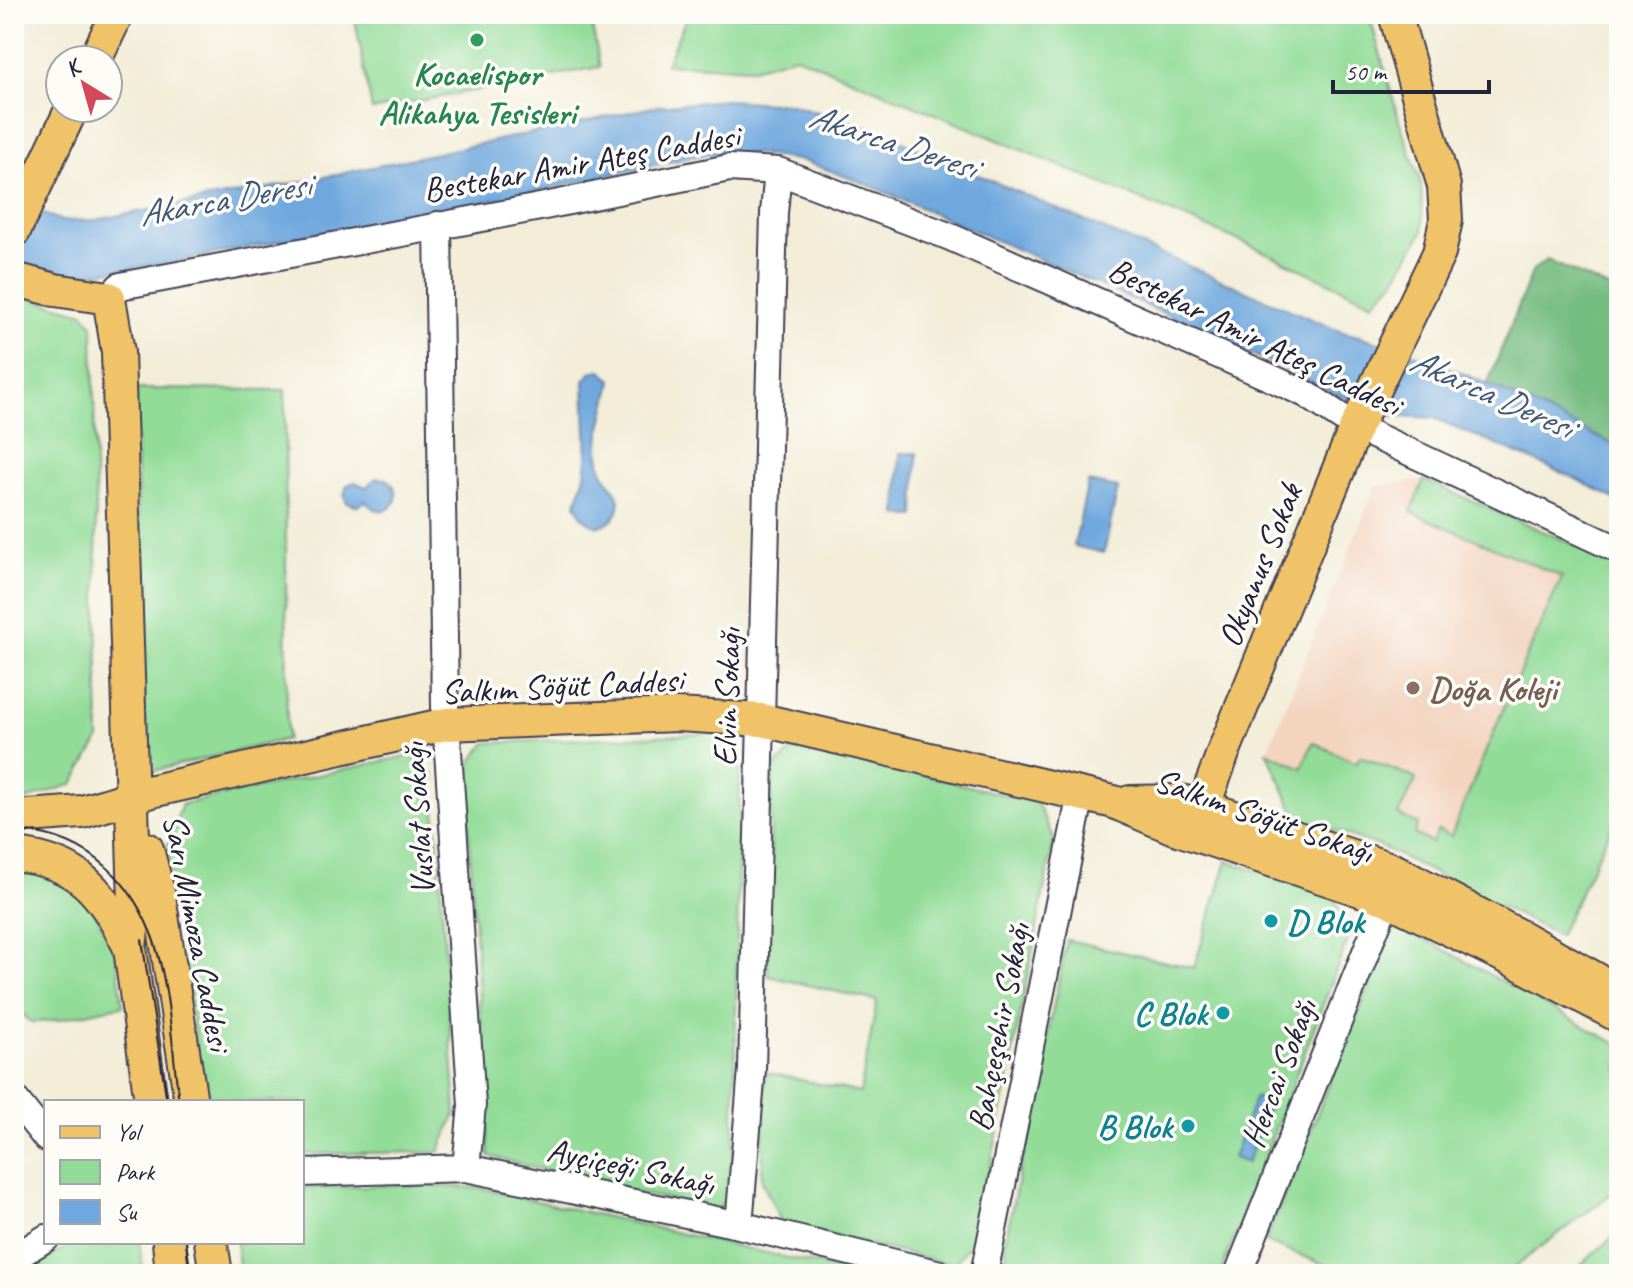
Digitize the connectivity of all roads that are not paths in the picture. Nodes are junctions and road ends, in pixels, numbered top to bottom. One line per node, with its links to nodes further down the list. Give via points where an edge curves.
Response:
1 (117, 14): 3 (main road)
2 (1395, 14): 10 (main road, Okyanus Sokak, via 1446,207 1439,253)
3 (103, 44)
4 (64, 124): 6 (main road)
5 (778, 171): 7 (street, Bestekar Amir Ateş Caddesi, via 729,168); 10 (street, Bestekar Amir Ateş Caddesi, via 948,236); 12 (street, Elvin Sokağı)
6 (21, 205)
7 (438, 225): 9 (street, Bestekar Amir Ateş Caddesi, via 120,286); 13 (street, Vuslat Sokağı)
8 (14, 279): 9 (main road)
9 (109, 298): 14 (main road, Sarı Mimoza Caddesi, via 118,352)
10 (1361, 417): 11 (street, Bestekar Amir Ateş Caddesi); 19 (main road, Okyanus Sokak)
11 (1619, 550)
12 (762, 720): 13 (main road, Salkım Söğüt Caddesi, via 677,715); 15 (main road, Salkım Söğüt Caddesi); 31 (street, Elvin Sokağı, via 752,1069)
13 (446, 724): 14 (main road, Salkım Söğüt Caddesi); 29 (street, Vuslat Sokağı, via 472,1105)
14 (132, 786): 17 (main road, Salkım Söğüt Caddesi); 22 (main road, Sarı Mimoza Caddesi, via 135,903); 27 (main road, Sarı Mimoza Caddesi, via 159,896)
15 (1081, 794): 16 (main road, Salkım Söğüt Caddesi); 39 (street, Bahçeşehir Sokağı)
16 (1114, 802): 19 (main road, Salkım Söğüt Sokağı)
17 (82, 812): 18 (main road, Salkım Söğüt Caddesi); 20 (main road)
18 (14, 817)
19 (1199, 820): 21 (main road, Salkım Söğüt Sokağı); 23 (main road, Salkım Söğüt Sokağı, via 1394,870)
20 (14, 852): 22 (main road, via 68,868 94,890)
21 (1387, 899): 24 (main road, Salkım Söğüt Sokağı); 40 (street, Hercai Sokağı)
22 (130, 948): 26 (main road, Sarı Mimoza Caddesi)
23 (1619, 992)
24 (1619, 1016)
25 (14, 1098): 28 (street)
26 (151, 1100)
27 (191, 1100)
28 (44, 1136)
29 (466, 1168): 30 (street, Ayçiçeği Sokağı); 31 (street, Ayçiçeği Sokağı)
30 (304, 1173)
31 (739, 1225): 38 (street, Ayçiçeği Sokağı)
32 (44, 1239): 35 (street)
33 (169, 1244): 36 (main road)
34 (211, 1244): 37 (main road)
35 (14, 1258)
36 (172, 1274)
37 (216, 1274)
38 (940, 1274)
39 (984, 1274)
40 (1238, 1274)

